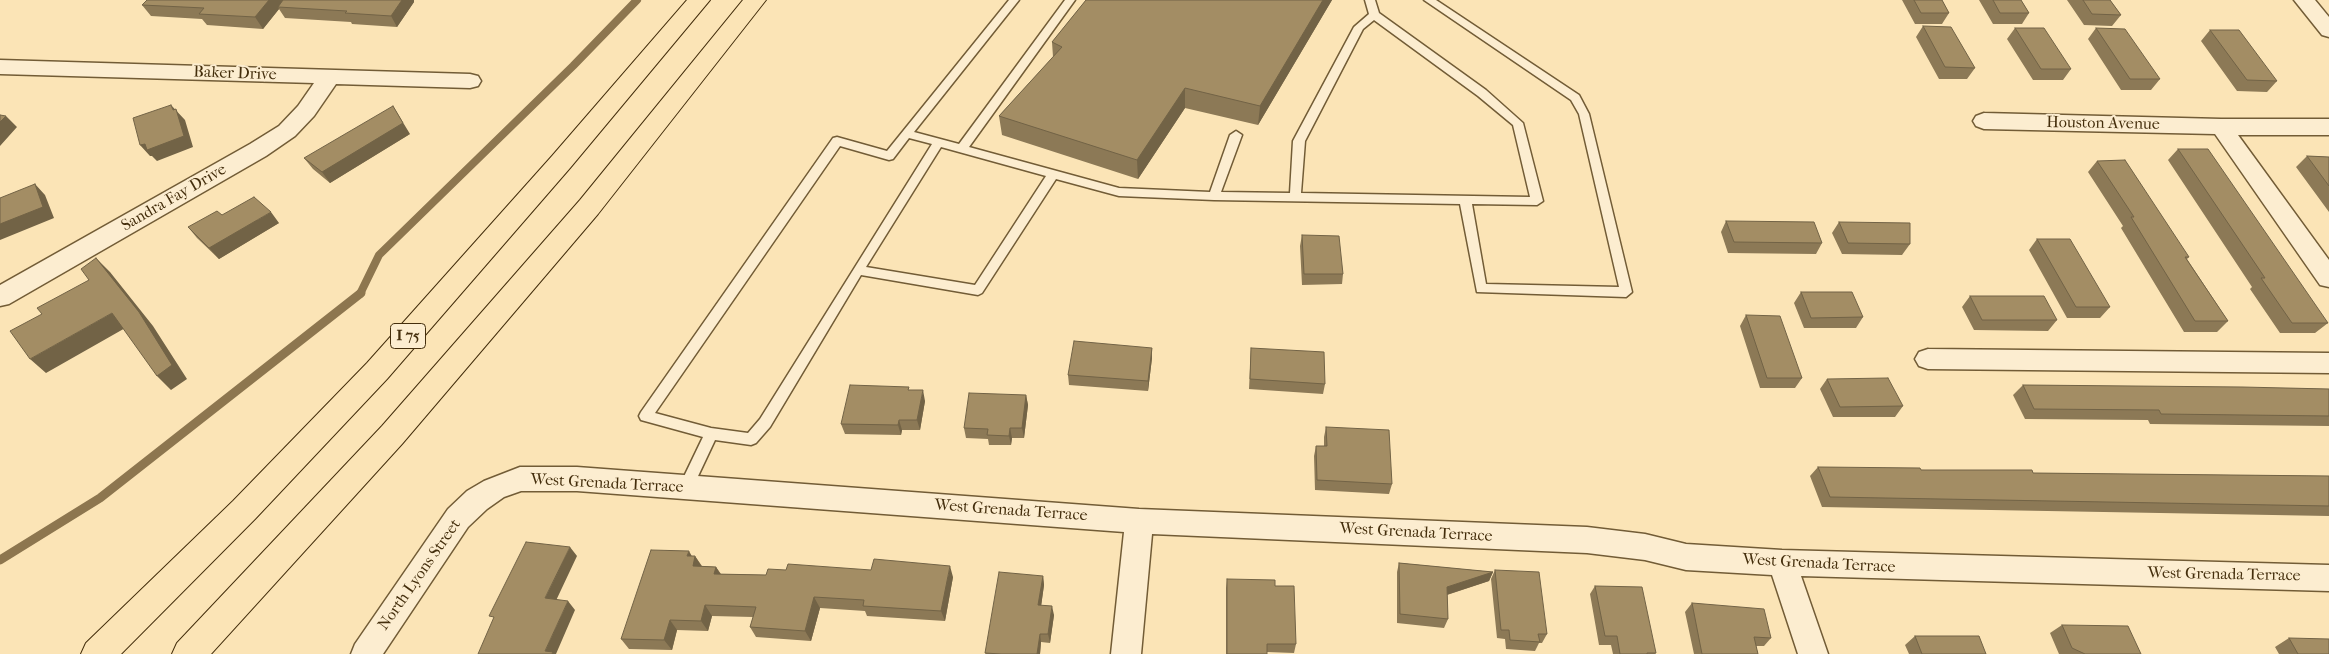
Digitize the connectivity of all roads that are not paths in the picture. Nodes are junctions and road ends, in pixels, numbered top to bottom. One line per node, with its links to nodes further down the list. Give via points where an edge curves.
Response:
1 (699, 0): 35 (highway, I 75, via 377,371 244,510)
2 (755, 0): 36 (highway, via 589,207 392,435)
3 (1014, 0): 16 (lane)
4 (1070, 0): 19 (lane)
5 (1370, 0): 8 (lane)
6 (1429, 0): 23 (lane, via 1575,98 1584,114 1626,292 1481,289)
7 (2304, 0): 9 (street)
8 (1374, 15): 22 (lane, via 1359,27 1299,141); 23 (lane, via 1518,123 1537,201)
9 (2329, 30)
10 (0, 67): 11 (street, Baker Drive)
11 (330, 77): 12 (street, Baker Drive); 26 (street, Sandra Fay Drive, via 287,131)
12 (470, 81)
13 (1984, 121): 14 (street, Houston Avenue)
14 (2221, 127): 15 (street, Houston Avenue); 25 (street)
15 (2329, 127)
16 (908, 134): 18 (lane); 29 (lane, via 889,156 837,141 646,416)
17 (1236, 135): 21 (lane)
18 (938, 143): 19 (lane); 24 (lane)
19 (961, 149): 20 (lane)
20 (1053, 174): 21 (lane, via 1119,192); 24 (lane, via 978,290)
21 (1214, 196): 22 (lane)
22 (1295, 197): 23 (lane)
23 (1464, 200)
24 (858, 270): 29 (lane, via 766,423 751,439)
25 (2329, 278)
26 (0, 297)
27 (1928, 359): 28 (street)
28 (2329, 363)
29 (711, 434): 31 (lane)
30 (503, 485): 31 (street, West Grenada Terrace, via 520,479 577,479); 37 (street, North Lyons Street, via 477,500 458,518)
31 (686, 487): 32 (street, West Grenada Terrace)
32 (1139, 521): 33 (street, West Grenada Terrace, via 1588,540 1645,547 1686,557); 38 (street)
33 (1782, 563): 34 (street, West Grenada Terrace); 39 (street)
34 (2329, 578)
35 (98, 654)
36 (190, 654)
37 (366, 654)
38 (1126, 654)
39 (1813, 654)

